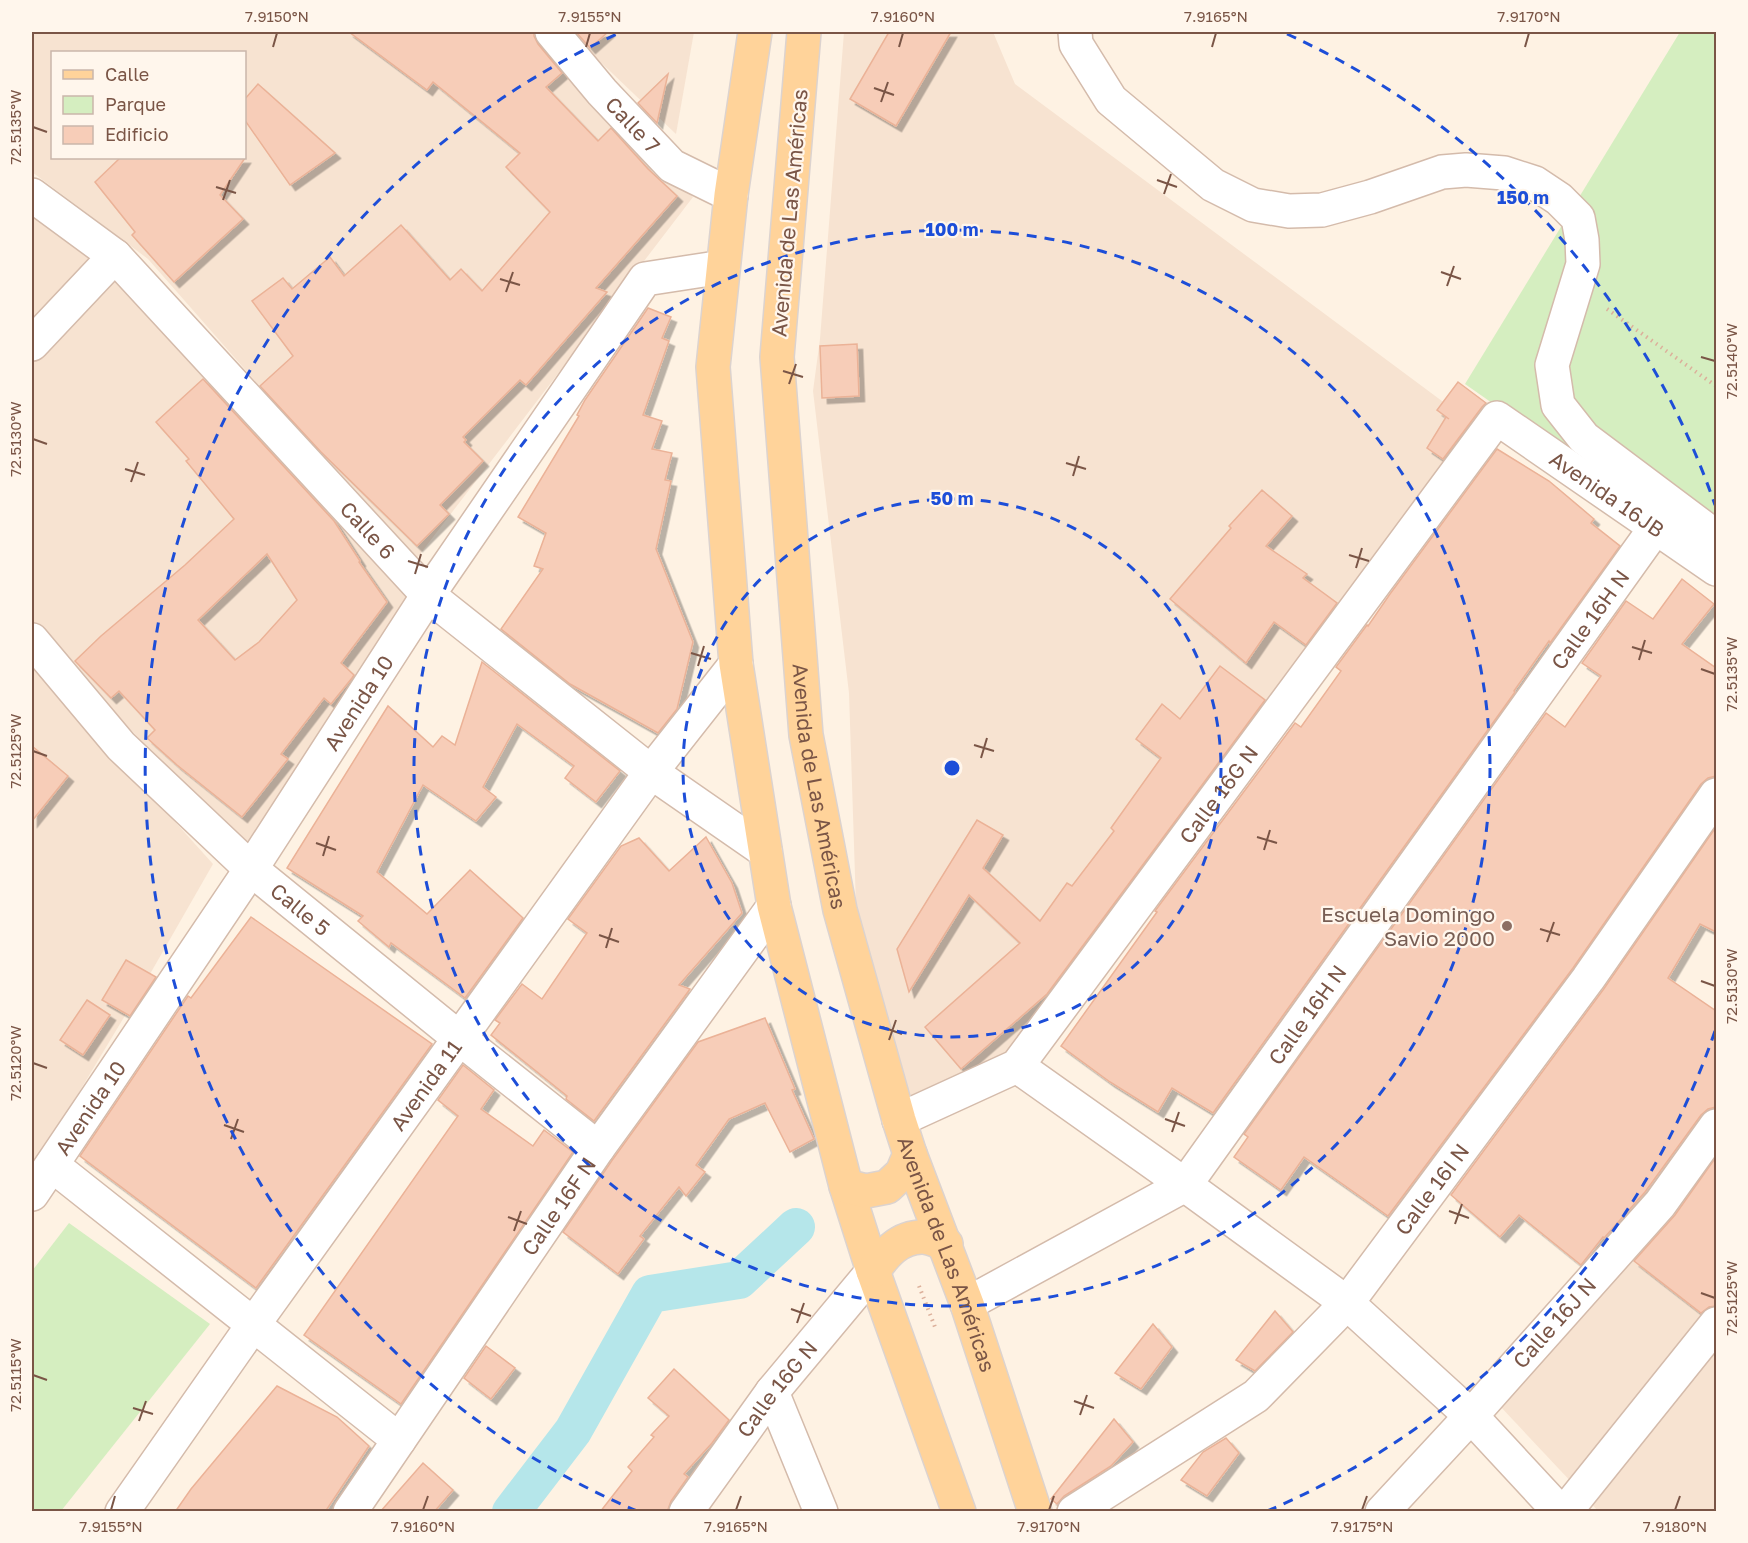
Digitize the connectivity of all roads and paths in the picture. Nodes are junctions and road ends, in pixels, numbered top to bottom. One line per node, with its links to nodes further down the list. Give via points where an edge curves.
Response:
1 (552, 32): 6 (street, Calle 7, via 672,166)
2 (755, 32): 6 (main road)
3 (804, 32): 26 (main road, Avenida de Las Américas, via 777,357 806,735 840,910)
4 (1075, 32): 9 (street, via 1076,44 1112,100 1213,185 1252,205 1289,211 1322,210 1442,172 1466,170 1504,173 1535,183 1578,218 1583,264)
5 (32, 195): 7 (street, Calle 6)
6 (731, 195): 8 (main road)
7 (115, 256): 10 (street); 16 (street, Calle 6)
8 (723, 267): 16 (street, Avenida 10, via 645,279); 18 (main road, via 713,368)
9 (1576, 288): 11 (path); 14 (street, via 1552,365 1558,405 1584,438)
10 (32, 344)
11 (1716, 386)
12 (1497, 418): 13 (street, Avenida 16JB); 25 (street, Calle 16G N)
13 (1656, 527): 15 (street, Avenida 16JB); 31 (street, Calle 16H N)
14 (1716, 537)
15 (1716, 568)
16 (428, 595): 19 (street, Calle 6); 22 (street, Avenida 10)
17 (32, 640): 22 (street, Calle 5, via 121,746)
18 (736, 664): 19 (street, Avenida 11); 21 (main road)
19 (651, 772): 21 (street, Calle 6); 24 (street, Avenida 11)
20 (1716, 795): 36 (street, Calle 16I N, via 1588,979)
21 (765, 851): 23 (main road)
22 (251, 869): 24 (street, Calle 5); 30 (street, Avenida 10)
23 (774, 906): 28 (street, Calle 16F N); 32 (main road)
24 (459, 1038): 28 (street, Calle 5); 39 (street, Avenida 11)
25 (1017, 1066): 26 (street, Calle 16G N); 31 (street)
26 (900, 1120): 29 (main road, Avenida de Las Américas)
27 (1716, 1126): 41 (street, Calle 16J N, via 1660,1204)
28 (598, 1148): 42 (street, Calle 16F N)
29 (910, 1154): 32 (main road, via 902,1173 886,1187 866,1191); 34 (main road, Avenida de Las Américas)
30 (52, 1165): 33 (street, Avenida 10); 39 (street)
31 (1185, 1185): 36 (street); 37 (street, Calle 16H N)
32 (846, 1186): 35 (main road)
33 (32, 1194)
34 (946, 1244): 35 (main road, via 924,1237 901,1241); 37 (main road, Avenida de Las Américas)
35 (873, 1271): 40 (street, Calle 16G N); 47 (main road)
36 (1347, 1303): 41 (street); 49 (street, Calle 16I N, via 1256,1396)
37 (968, 1304): 48 (main road, Avenida de Las Américas)
38 (1716, 1324): 52 (street)
39 (253, 1325): 42 (street); 43 (street, Avenida 11)
40 (772, 1392): 45 (street, Calle 16G N); 46 (street)
41 (1471, 1416): 50 (street, Calle 16J N); 51 (street)
42 (399, 1440): 44 (street, Calle 16F N)
43 (122, 1512)
44 (350, 1512)
45 (686, 1512)
46 (821, 1512)
47 (959, 1512)
48 (1035, 1512)
49 (1074, 1512)
50 (1382, 1512)
51 (1560, 1512)
52 (1565, 1512)

